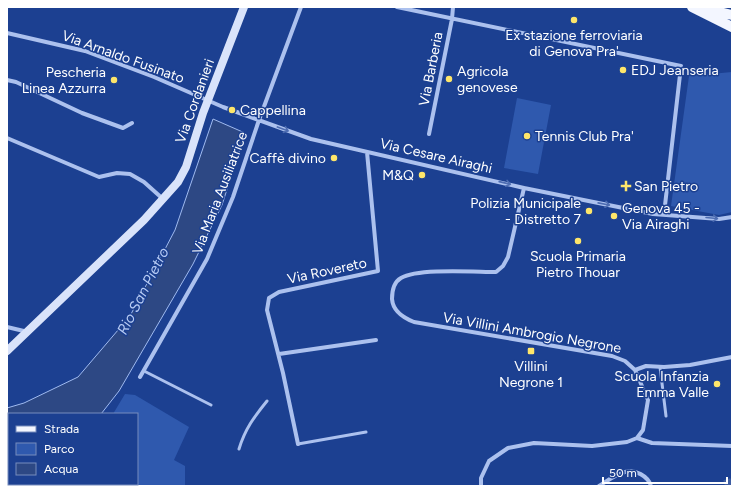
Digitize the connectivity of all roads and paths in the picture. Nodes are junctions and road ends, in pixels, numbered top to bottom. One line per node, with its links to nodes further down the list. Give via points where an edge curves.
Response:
1 (244, 7): 12 (street, Via Cordanieri)
2 (301, 7): 13 (street, Via Maria Ausiliatrice)
3 (397, 7): 8 (street)
4 (453, 7): 8 (street, Via Barberia)
5 (692, 7): 9 (main road)
6 (698, 7): 7 (main road)
7 (732, 15)
8 (452, 19): 15 (street, Via Barberia); 20 (street, via 681,66)
9 (732, 27)
10 (7, 33): 12 (street, Via Arnaldo Fusinato, via 85,52)
11 (7, 80): 14 (street, via 123,128)
12 (207, 100): 13 (street, Via Cesare Airaghi); 19 (street, Via Cordanieri, via 186,167 178,182)
13 (259, 120): 17 (street, Via Cesare Airaghi, one-way to 17, via 311,139); 30 (street, Via Maria Ausiliatrice, via 233,197 207,259)
14 (132, 123)
15 (429, 134)
16 (7, 138): 19 (street, via 99,177 117,173 130,174 144,182)
17 (368, 152): 18 (street, Via Cesare Airaghi, one-way to 18); 26 (street, Via Rovereto, via 378,271 279,292 269,298 268,310)
18 (524, 188): 20 (street, Via Cesare Airaghi, one-way to 20, via 653,214); 29 (street, Via Villini Ambrogio Negrone, via 508,257 503,266 496,272 415,273 400,278 392,292 392,303 400,316 414,322 612,356 625,361)
19 (163, 199): 23 (street, Via Cordanieri)
20 (664, 214): 21 (street, Via Cesare Airaghi, one-way to 21, via 719,219)
21 (732, 217)
22 (7, 327): 23 (street)
23 (28, 332): 25 (street, Via Cordanieri)
24 (376, 340): 26 (street)
25 (7, 351)
26 (279, 354): 37 (street, Via Rovereto)
27 (732, 357): 28 (street, via 690,365)
28 (660, 367): 29 (street, via 646,366); 34 (lane)
29 (635, 370): 36 (street, Via Villini Ambrogio Negrone, via 648,400 643,430)
30 (144, 371): 31 (street, Via Maria Ausiliatrice); 33 (lane)
31 (140, 377)
32 (267, 401): 39 (lane, via 244,432)
33 (211, 405)
34 (666, 416)
35 (366, 432): 37 (lane, Via Rovereto)
36 (637, 438): 38 (street, via 652,443); 41 (street, via 627,442 592,446 534,443 508,448 489,460 481,478)
37 (298, 444)
38 (732, 446)
39 (239, 449)
40 (651, 485): 42 (street, via 643,475 626,471)
41 (481, 486)
42 (599, 486)

